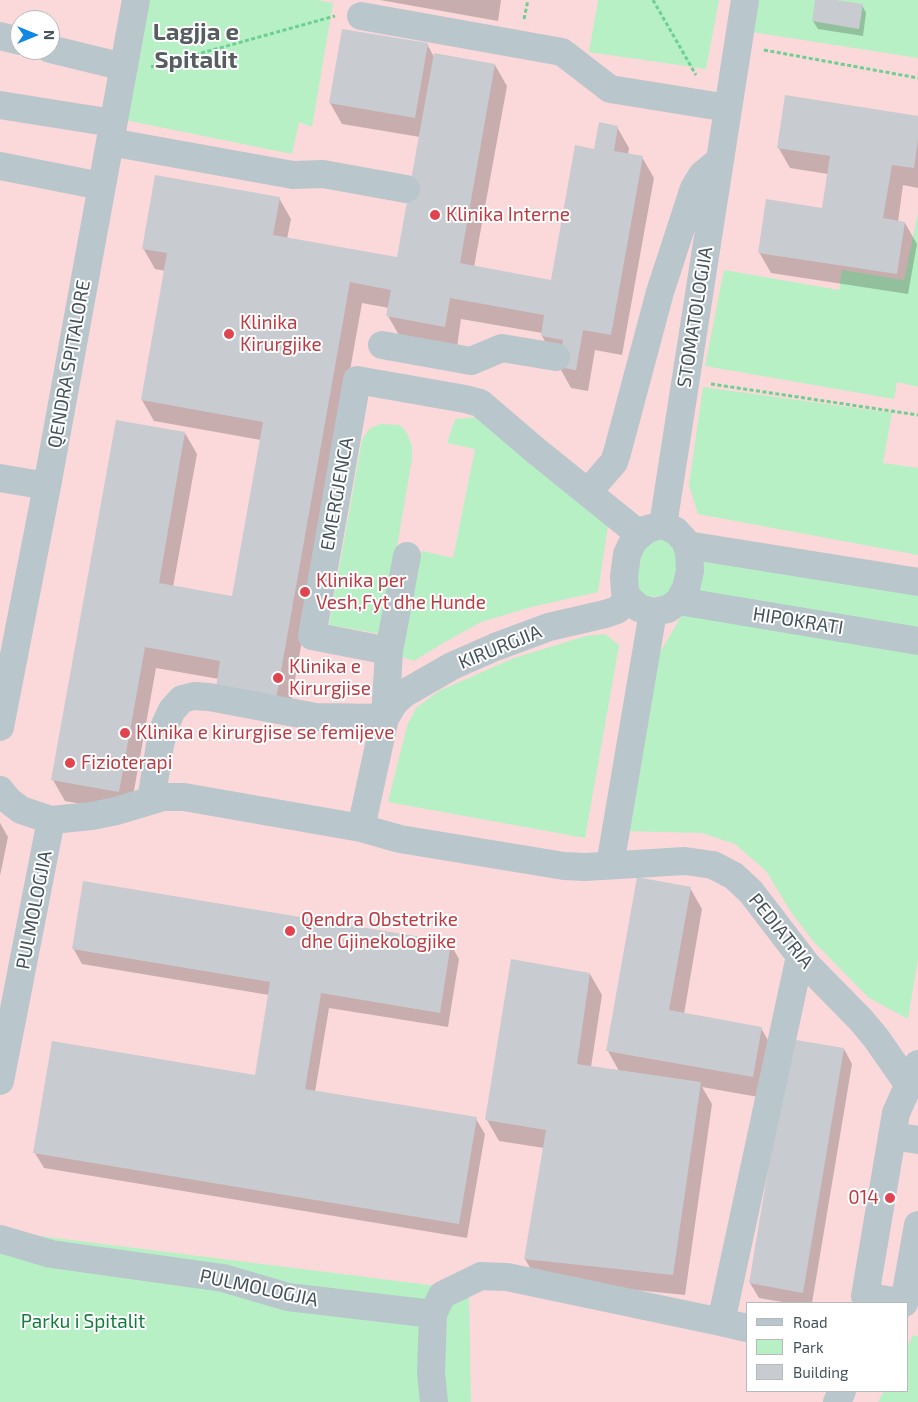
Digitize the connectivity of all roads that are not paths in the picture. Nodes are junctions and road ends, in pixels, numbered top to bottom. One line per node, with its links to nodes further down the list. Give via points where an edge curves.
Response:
1 (136, 0): 5 (street, QENDRA SPITALORE)
2 (745, 0): 7 (street, STOMATOLOGJIA, via 738,46)
3 (361, 16): 7 (street, via 562,52 610,90)
4 (60, 51): 5 (street)
5 (124, 67): 8 (street, QENDRA SPITALORE)
6 (0, 105): 8 (street)
7 (720, 107): 9 (street, STOMATOLOGJIA)
8 (111, 133): 11 (street, QENDRA SPITALORE); 12 (street, via 293,175 323,174)
9 (720, 160): 19 (street, via 702,175 694,188 660,292 617,454); 20 (street, STOMATOLOGJIA, via 685,380)
10 (0, 166): 11 (street)
11 (101, 186): 18 (street, QENDRA SPITALORE)
12 (406, 189)
13 (382, 345): 15 (street)
14 (556, 357): 15 (street, via 502,348)
15 (471, 361): 16 (street)
16 (465, 399): 19 (street, EMERGJENCA, via 480,403); 28 (street, EMERGJENCA, via 358,380 312,636)
17 (0, 478): 18 (street)
18 (47, 486): 30 (street, QENDRA SPITALORE)
19 (588, 492): 20 (street, EMERGJENCA)
20 (651, 530): 21 (street, via 676,531); 24 (street, via 630,547 627,554 624,585)
21 (687, 545): 23 (street); 25 (street, via 690,572)
22 (407, 556): 28 (street, KIRURGJIA)
23 (918, 582)
24 (629, 599): 26 (street, via 640,608); 29 (street, KIRURGJIA, via 617,610 549,627 452,666 405,693)
25 (679, 601): 26 (street, via 668,609); 27 (street, HIPOKRATI)
26 (653, 612): 35 (street)
27 (918, 641)
28 (390, 651): 29 (street, KIRURGJIA)
29 (385, 718): 32 (street, via 316,717 209,697 194,696 182,700 172,710 165,725); 34 (street, KIRURGJIA)
30 (0, 727)
31 (0, 790): 33 (street, via 21,810)
32 (151, 800): 33 (street, PEDIATRIA, via 92,816); 34 (street, PEDIATRIA, via 199,798)
33 (51, 820): 37 (street, PULMOLOGJIA)
34 (361, 828): 35 (street, PEDIATRIA, via 400,840 564,866)
35 (610, 865): 36 (street, PEDIATRIA, via 685,862 713,865 734,876 751,892)
36 (800, 956): 38 (street, PEDIATRIA, via 861,1020 893,1064); 47 (street)
37 (8, 998): 39 (street, PULMOLOGJIA)
38 (915, 1077): 40 (street, PEDIATRIA, via 896,1113)
39 (0, 1081)
40 (905, 1138): 43 (street, PEDIATRIA)
41 (918, 1225): 45 (street)
42 (0, 1239): 46 (street, PULMOLOGJIA, via 50,1254 223,1278 288,1297)
43 (877, 1300): 44 (street)
44 (895, 1302)
45 (904, 1302)
46 (433, 1314): 47 (street, via 442,1295 481,1276 507,1277); 48 (street, via 431,1372)
47 (734, 1325)
48 (434, 1402)

